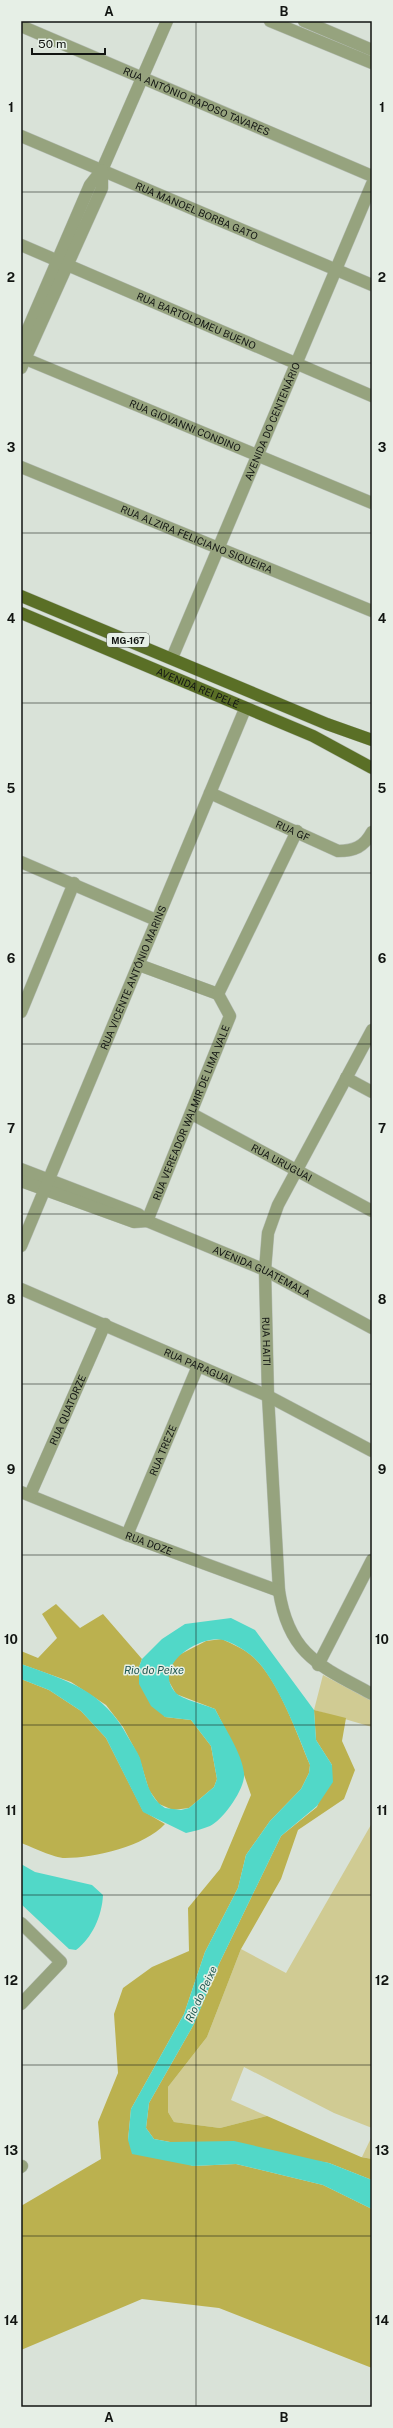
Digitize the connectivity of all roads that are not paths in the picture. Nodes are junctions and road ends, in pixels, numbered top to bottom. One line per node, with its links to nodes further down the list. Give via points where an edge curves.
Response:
1 (167, 21): 7 (street)
2 (270, 21): 6 (street)
3 (304, 21): 5 (street)
4 (21, 26): 7 (street, RUA ANTÔNIO RAPOSO TAVARES)
5 (372, 50)
6 (372, 63)
7 (142, 79): 9 (street); 10 (street, RUA ANTÔNIO RAPOSO TAVARES)
8 (21, 136): 9 (street, RUA MANOEL BORBA GATO)
9 (102, 170): 13 (street, via 90,185); 14 (street, RUA MANOEL BORBA GATO)
10 (372, 176)
11 (372, 184): 14 (street, AVENIDA DO CENTENÁRIO)
12 (21, 244): 13 (street, RUA BARTOLOMEU BUENO)
13 (63, 262): 16 (street); 17 (street); 18 (street, RUA BARTOLOMEU BUENO)
14 (336, 269): 15 (street, RUA MANOEL BORBA GATO); 18 (street, AVENIDA DO CENTENÁRIO)
15 (372, 285)
16 (21, 345)
17 (22, 361): 20 (street, RUA GIOVANNI CONDINO)
18 (296, 364): 19 (street, RUA BARTOLOMEU BUENO); 20 (street, AVENIDA DO CENTENÁRIO)
19 (372, 396)
20 (258, 455): 22 (street, RUA GIOVANNI CONDINO); 23 (street, AVENIDA DO CENTENÁRIO)
21 (21, 467): 23 (street, RUA ALZIRA FELICIANO SIQUEIRA)
22 (372, 502)
23 (219, 546): 25 (street, RUA ALZIRA FELICIANO SIQUEIRA); 27 (street, AVENIDA DO CENTENÁRIO)
24 (21, 596): 27 (main road, AVENIDA REI PELÉ / MG-167)
25 (372, 611)
26 (21, 613): 28 (main road, AVENIDA REI PELÉ / MG-167)
27 (172, 658): 29 (main road, AVENIDA REI PELÉ / MG-167, via 327,724)
28 (245, 709): 30 (main road, AVENIDA REI PELÉ / MG-167, via 313,736); 31 (street, RUA VICENTE ANTÔNIO MARINS)
29 (372, 740)
30 (372, 768)
31 (210, 793): 32 (street, RUA GF); 36 (street, RUA VICENTE ANTÔNIO MARINS)
32 (297, 831): 33 (street, RUA GF, via 338,851 352,851 366,842); 38 (street)
33 (372, 832)
34 (21, 862): 35 (street)
35 (74, 883): 36 (street); 39 (street)
36 (156, 920): 37 (street, RUA VICENTE ANTÔNIO MARINS)
37 (139, 965): 38 (street); 47 (street, RUA VICENTE ANTÔNIO MARINS)
38 (218, 994): 43 (street, RUA VEREADOR WALMIR DE LIMA VALE, via 230,1016)
39 (21, 1012)
40 (372, 1030): 41 (street, RUA HAITI)
41 (346, 1078): 42 (street); 45 (street, RUA HAITI)
42 (372, 1092)
43 (192, 1114): 45 (street, RUA URUGUAI); 49 (street, RUA VEREADOR WALMIR DE LIMA VALE)
44 (21, 1169): 47 (street)
45 (297, 1171): 48 (street, RUA URUGUAI); 51 (street, RUA HAITI, via 278,1205 268,1233)
46 (21, 1181): 47 (street)
47 (46, 1185): 49 (street, AVENIDA GUATEMALA, via 138,1214); 50 (street, RUA VICENTE ANTÔNIO MARINS)
48 (372, 1211)
49 (147, 1221): 51 (street, AVENIDA GUATEMALA)
50 (21, 1246)
51 (265, 1270): 54 (street, AVENIDA GUATEMALA); 56 (street, RUA HAITI)
52 (21, 1289): 53 (street, RUA PARAGUAI)
53 (105, 1324): 55 (street, RUA PARAGUAI); 58 (street, RUA QUATORZE)
54 (372, 1328)
55 (198, 1366): 56 (street, RUA PARAGUAI); 59 (street, RUA TREZE)
56 (268, 1396): 57 (street, RUA PARAGUAI); 62 (street, RUA HAITI)
57 (372, 1451)
58 (25, 1494): 59 (street, RUA DOZE)
59 (128, 1535): 62 (street, RUA DOZE)
60 (372, 1560): 61 (street)
61 (369, 1573): 63 (street)
62 (279, 1591): 63 (street, RUA HAITI, via 282,1610 293,1636)
63 (318, 1665): 64 (street)
64 (372, 1694)
65 (21, 1923): 66 (street, via 61,1962)
66 (21, 2004)

